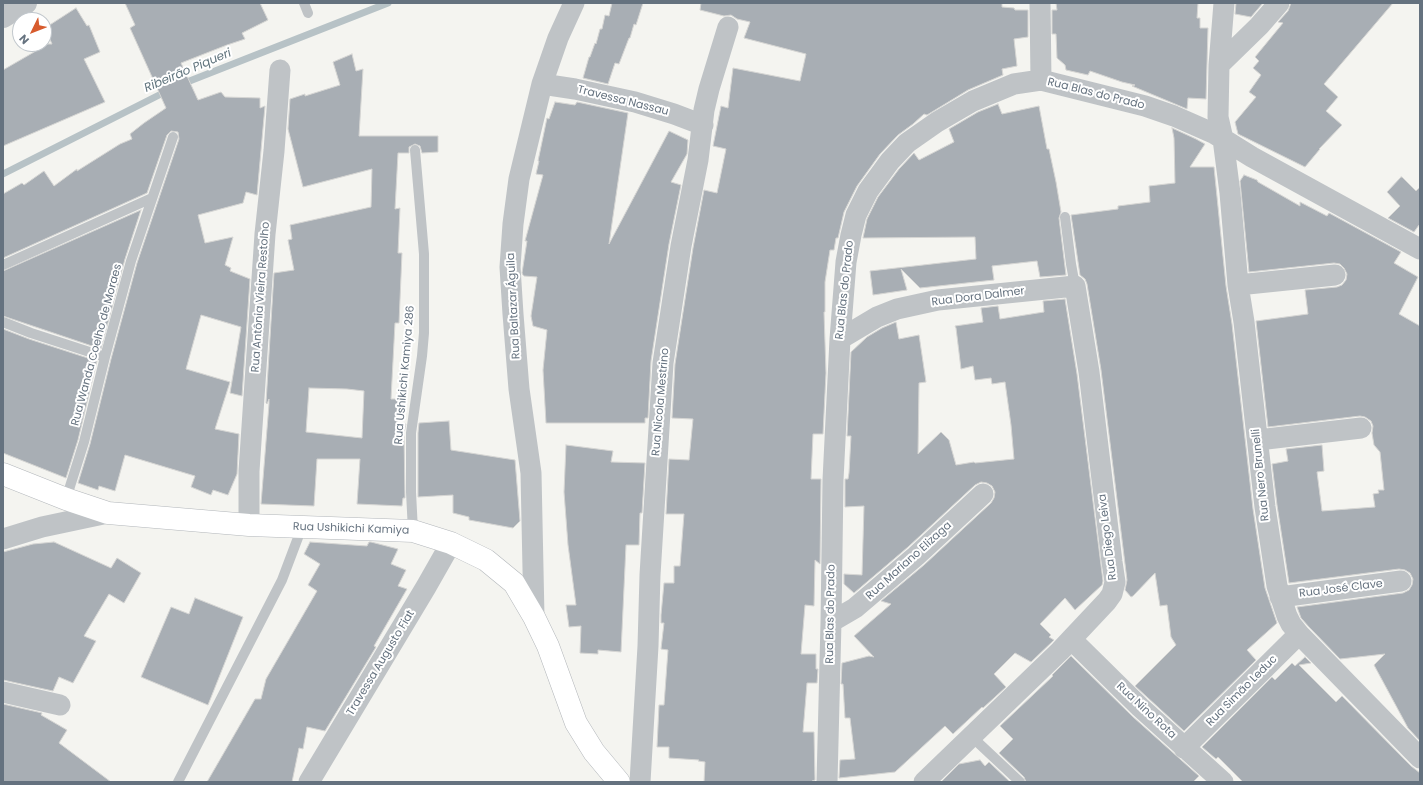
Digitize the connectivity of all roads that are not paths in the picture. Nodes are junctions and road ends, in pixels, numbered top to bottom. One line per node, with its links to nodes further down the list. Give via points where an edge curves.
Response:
1 (26, 3): 8 (street)
2 (304, 3): 7 (lane)
3 (574, 3): 13 (street, Rua Baltazar Águila, via 558,38)
4 (1040, 3): 12 (street)
5 (1224, 3): 10 (street, Rua Nero Brunelli)
6 (1279, 3): 10 (street)
7 (308, 13)
8 (3, 17)
9 (728, 27): 14 (street, Rua Nicola Mestrino, via 709,89)
10 (1219, 65): 16 (street, Rua Nero Brunelli, via 1218,117)
11 (280, 70): 34 (street, Rua Antônia Vieira Restolho, via 265,234 250,464)
12 (1041, 80): 16 (street, Rua Blas do Prado, via 1145,106 1181,119); 26 (street, Rua Blas do Prado, via 1014,84 973,101 907,143 890,161 868,191 856,215 846,262)
13 (542, 84): 14 (street, Travessa Nassau, via 635,102); 41 (street, Rua Baltazar Águila, via 519,179 510,267 519,389 531,473)
14 (703, 125): 53 (street, Rua Nicola Mestrino, via 663,363 652,524)
15 (173, 137): 18 (lane, Rua Wanda Coelho de Moraes)
16 (1223, 139): 20 (street, Rua Blas do Prado); 23 (street, Rua Nero Brunelli)
17 (415, 150): 36 (lane, Rua Ushikichi Kamiya 286, via 424,254 424,333 411,433)
18 (152, 198): 21 (lane); 27 (lane, Rua Wanda Coelho de Moraes, via 131,261)
19 (1065, 216): 24 (lane, Rua Diego Leiva)
20 (1420, 249)
21 (3, 265)
22 (1335, 275): 23 (street)
23 (1238, 285): 29 (street, Rua Nero Brunelli)
24 (1075, 286): 26 (street, Rua Dora Dalmer, via 938,300 897,309 877,317); 44 (street, Rua Diego Leiva, via 1089,372 1115,582 1107,601)
25 (3, 322): 27 (lane, via 31,334)
26 (840, 339): 42 (street, Rua Blas do Prado, via 833,480)
27 (105, 357): 32 (lane, Rua Wanda Coelho de Moraes, via 84,442)
28 (1361, 428): 29 (street)
29 (1258, 440): 40 (street, Rua Nero Brunelli, via 1269,541)
30 (3, 474): 32 (main road, Rua Ushikichi Kamiya)
31 (983, 494): 42 (street, Rua Mariano Elizaga, via 855,608)
32 (66, 499): 33 (main road, Rua Ushikichi Kamiya)
33 (108, 513): 34 (main road, Rua Ushikichi Kamiya); 37 (street, via 42,527)
34 (249, 525): 35 (main road, Rua Ushikichi Kamiya)
35 (302, 527): 36 (main road, Rua Ushikichi Kamiya); 50 (lane, via 282,580)
36 (413, 531): 38 (main road, Rua Ushikichi Kamiya)
37 (3, 539)
38 (451, 543): 41 (main road, Rua Ushikichi Kamiya, via 486,560 514,583); 51 (street, Travessa Augusto Fiat)
39 (1402, 581): 40 (street, Rua José Clave)
40 (1280, 597): 43 (street, Rua Nero Brunelli, via 1291,624)
41 (534, 617): 52 (main road, Rua Ushikichi Kamiya, via 548,646 576,723 594,752)
42 (831, 622): 54 (street, Rua Blas do Prado)
43 (1299, 634): 48 (street, Rua Simão Leduc); 49 (street, Rua Nero Brunelli)
44 (1071, 639): 47 (street, Rua Diego Leiva); 48 (street, Rua Nino Rota)
45 (3, 692): 46 (street)
46 (60, 705)
47 (971, 736): 55 (street, Rua Diego Leiva); 56 (lane)
48 (1184, 748): 57 (street, Rua Nino Rota)
49 (1420, 758)
50 (178, 782)
51 (309, 782)
52 (619, 782)
53 (640, 782)
54 (827, 782)
55 (924, 782)
56 (1020, 782)
57 (1223, 782)

